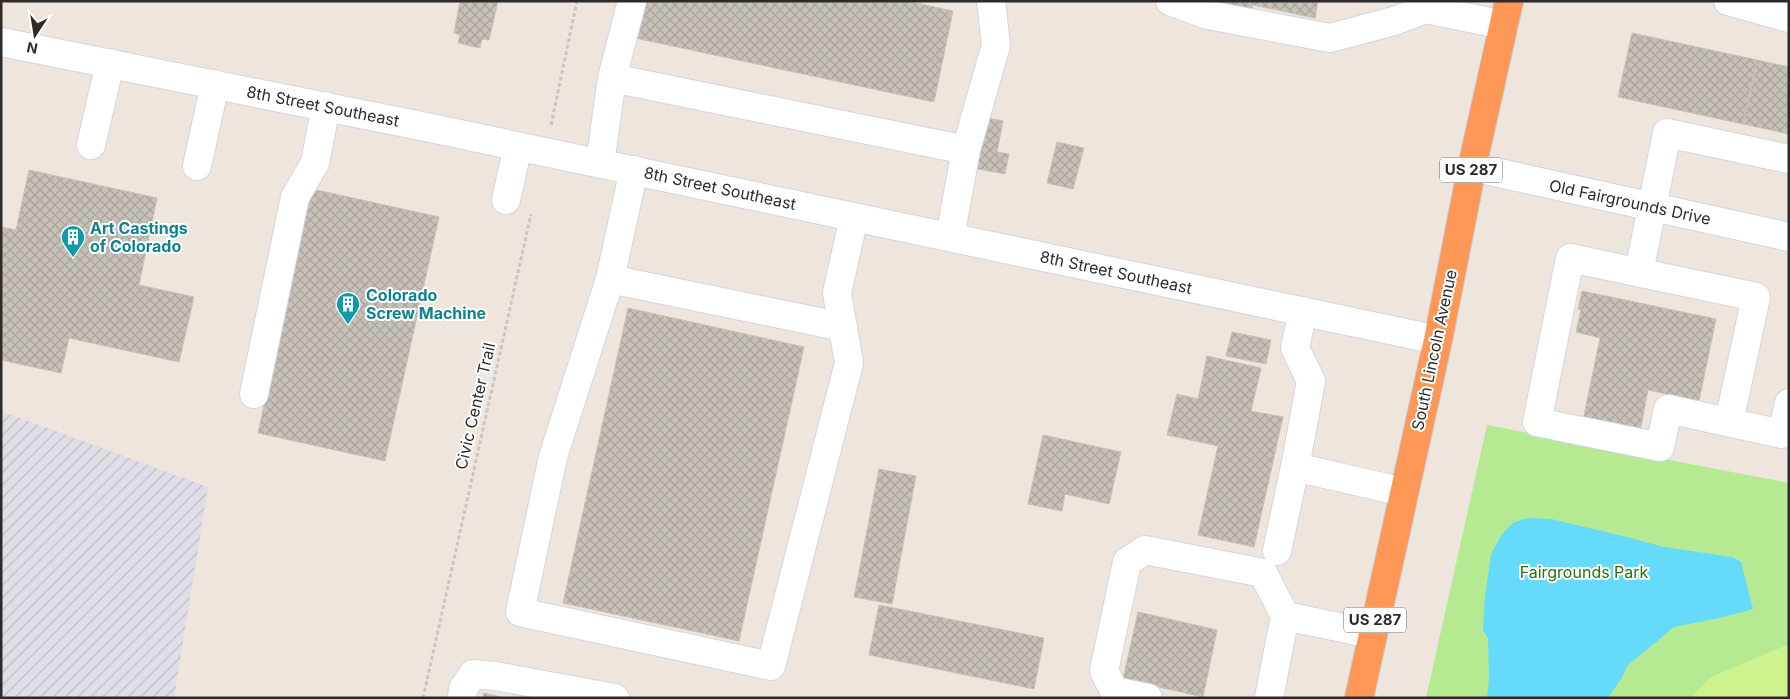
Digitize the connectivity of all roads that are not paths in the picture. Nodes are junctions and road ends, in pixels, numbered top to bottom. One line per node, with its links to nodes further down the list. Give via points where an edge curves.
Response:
1 (632, 1): 11 (street)
2 (991, 1): 16 (street, via 996,44)
3 (1170, 1): 6 (street)
4 (1728, 1): 8 (street)
5 (1425, 5): 6 (street, via 1394,21 1330,38); 7 (street)
6 (1209, 8)
7 (1507, 13): 20 (highway, South Lincoln Avenue / US 287)
8 (1789, 18)
9 (1, 42): 10 (street, 8th Street Southeast)
10 (110, 63): 12 (street, 8th Street Southeast); 14 (street)
11 (612, 78): 16 (street); 18 (street)
12 (215, 84): 13 (street, 8th Street Southeast); 19 (street)
13 (326, 106): 15 (street, 8th Street Southeast); 32 (street, via 315,163 296,197)
14 (90, 145)
15 (518, 146): 18 (street, 8th Street Southeast); 22 (street)
16 (966, 150): 25 (street)
17 (1789, 159): 23 (street, via 1667,133)
18 (600, 164): 21 (street, 8th Street Southeast)
19 (197, 166)
20 (1472, 167): 23 (street, Old Fairgrounds Drive); 31 (highway, South Lincoln Avenue / US 287)
21 (634, 170): 24 (street, 8th Street Southeast); 28 (street)
22 (506, 200)
23 (1652, 207): 26 (street, Old Fairgrounds Drive); 27 (street)
24 (854, 217): 25 (street, 8th Street Southeast); 30 (street, via 838,293)
25 (950, 237): 29 (street, 8th Street Southeast)
26 (1789, 237)
27 (1639, 272): 34 (street, via 1756,297); 34 (street, via 1570,258 1537,422 1660,447 1668,409)
28 (610, 279): 30 (street); 30 (street, via 553,457 520,612 761,664 771,666 849,363)
29 (1303, 311): 31 (street, 8th Street Southeast); 35 (street, via 1295,348 1311,381)
30 (843, 327)
31 (1438, 340): 36 (highway, South Lincoln Avenue / US 287)
32 (254, 394)
33 (1789, 403): 34 (street, via 1782,434)
34 (1729, 422)
35 (1295, 467): 36 (street); 37 (street)
36 (1404, 492): 39 (highway, South Lincoln Avenue / US 287)
37 (1277, 550)
38 (1285, 616): 39 (street); 42 (street, via 1263,573 1145,550 1127,562 1104,672 1114,691); 43 (street)
39 (1372, 634): 44 (highway, South Lincoln Avenue / US 287)
40 (462, 698): 41 (street, via 473,674)
41 (616, 698)
42 (1148, 698)
43 (1269, 698)
44 (1359, 698)

